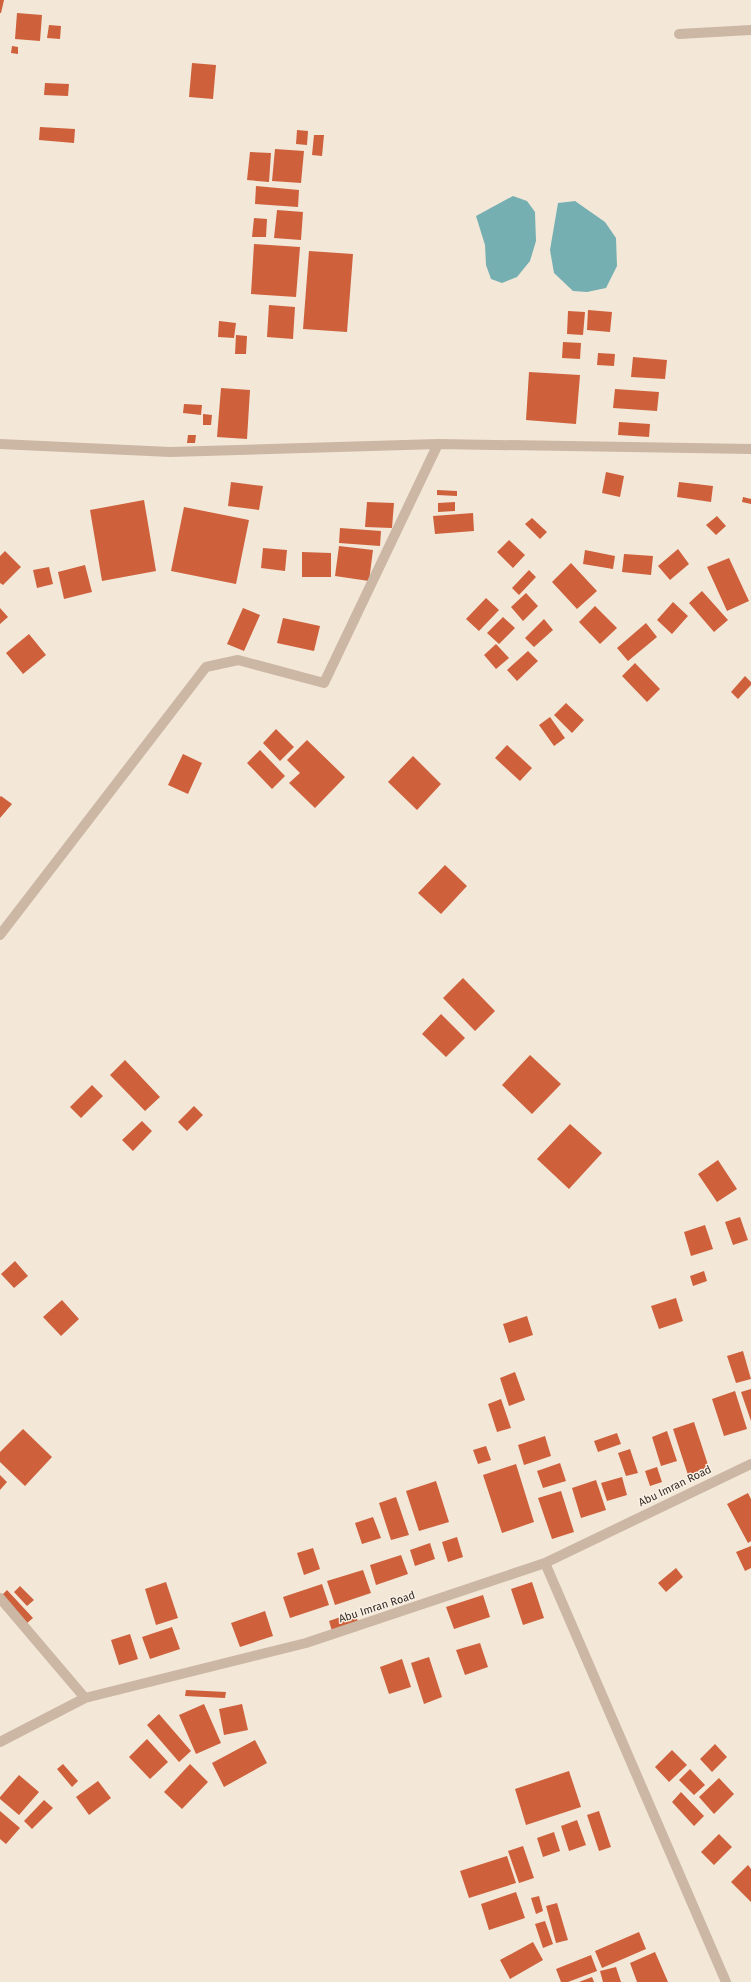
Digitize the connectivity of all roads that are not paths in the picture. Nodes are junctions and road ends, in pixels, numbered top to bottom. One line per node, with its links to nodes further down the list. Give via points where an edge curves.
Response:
1 (751, 30): 2 (street)
2 (679, 34)
3 (0, 444): 4 (street, via 170,452)
4 (438, 444): 5 (street); 6 (street, via 324,683 238,660 206,667)
5 (751, 450)
6 (0, 936)
7 (751, 1464): 8 (street, Abu Imran Road)
8 (544, 1564): 10 (street, Abu Imran Road, via 306,1643); 12 (street)
9 (0, 1598): 10 (street)
10 (85, 1698): 11 (street, Abu Imran Road)
11 (0, 1742)
12 (726, 1982)

